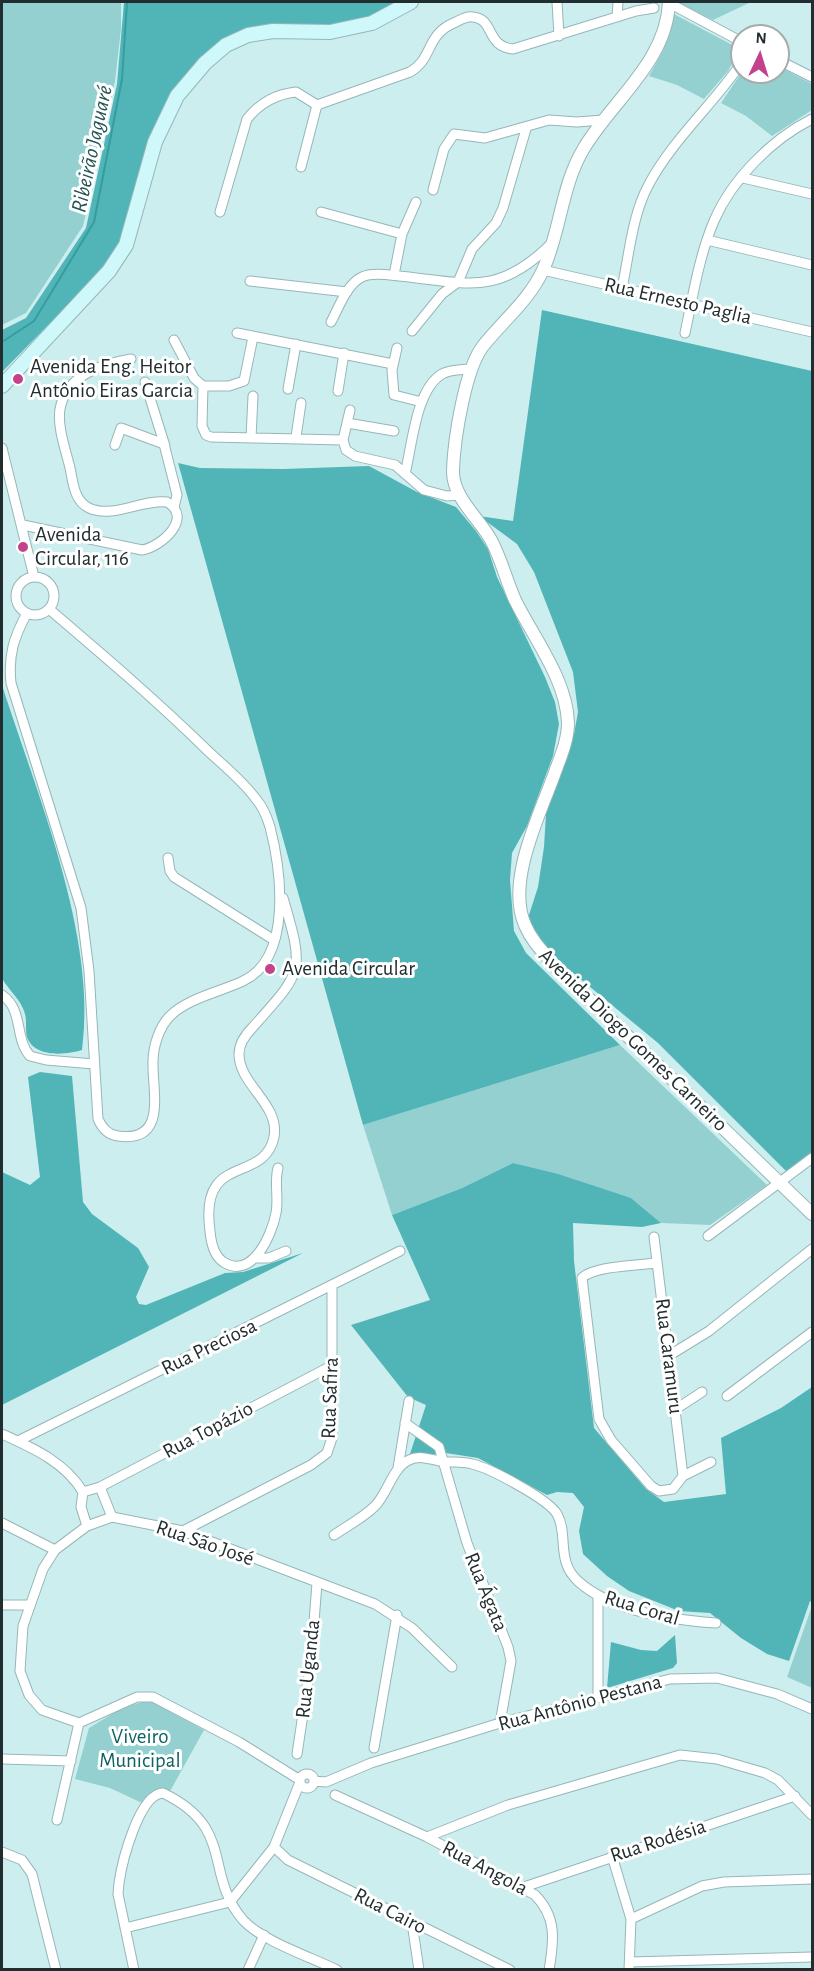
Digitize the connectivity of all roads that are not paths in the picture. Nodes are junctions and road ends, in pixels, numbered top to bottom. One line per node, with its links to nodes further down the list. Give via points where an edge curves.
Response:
1 (411, 2): 48 (main road, via 372,22 330,33 273,31 248,35 226,45 205,63 177,96 155,142 126,245 109,271)
2 (558, 2): 8 (street)
3 (618, 2): 6 (street)
4 (669, 2): 7 (street); 14 (street, Avenida Diogo Gomes Carneiro, via 660,43 638,78)
5 (654, 8): 6 (street)
6 (617, 17): 8 (street)
7 (730, 35)
8 (559, 36): 12 (street, via 513,49 501,48 494,42 487,24 469,16 436,33 418,67 411,72)
9 (790, 66): 10 (street)
10 (813, 77)
11 (730, 79): 31 (street, via 659,166 646,188)
12 (317, 105): 16 (street); 21 (street, via 296,92 274,97 255,109 247,119)
13 (813, 119): 17 (street, via 762,155)
14 (603, 120): 15 (street, via 559,119); 25 (street, Avenida Diogo Gomes Carneiro, via 571,172)
15 (526, 129): 18 (street, via 485,138 454,134 444,149); 30 (street, via 503,208 496,223 472,249)
16 (301, 168)
17 (743, 178): 19 (street); 24 (street, via 715,218)
18 (433, 190)
19 (813, 194)
20 (416, 202): 23 (street)
21 (220, 212)
22 (321, 212): 23 (street)
23 (402, 234): 28 (street)
24 (707, 240): 26 (street); 33 (street)
25 (554, 241): 27 (street, Avenida Diogo Gomes Carneiro); 30 (street, via 514,274 494,282)
26 (813, 265)
27 (543, 270): 31 (street, Rua Ernesto Paglia); 46 (street, Avenida Diogo Gomes Carneiro, via 482,347)
28 (394, 275): 30 (street); 32 (street, via 363,276)
29 (250, 281): 32 (street)
30 (458, 282): 35 (street, via 442,294)
31 (622, 288): 33 (street, Rua Ernesto Paglia)
32 (347, 292): 34 (street)
33 (692, 304): 36 (street, Rua Ernesto Paglia); 38 (street)
34 (331, 321)
35 (412, 330)
36 (813, 332)
37 (237, 333): 39 (street)
38 (685, 333)
39 (253, 337): 41 (street); 49 (street, via 244,381 229,386)
40 (174, 340): 49 (street, via 194,378)
41 (296, 344): 43 (street); 50 (street)
42 (397, 348): 45 (street)
43 (344, 354): 45 (street); 51 (street)
44 (131, 359): 66 (street, via 88,371 76,381 60,408 75,491 86,506 98,511 158,502)
45 (393, 364): 53 (street, via 394,395)
46 (470, 369): 53 (street, via 440,375); 65 (street, Avenida Diogo Gomes Carneiro, via 453,470)
47 (145, 382): 62 (street)
48 (2, 386)
49 (203, 386): 59 (street, via 202,426 206,435)
50 (288, 389)
51 (338, 391)
52 (253, 396): 59 (street)
53 (422, 402): 64 (street)
54 (301, 403): 58 (street)
55 (350, 410): 56 (street)
56 (347, 423): 57 (street); 60 (street)
57 (394, 431)
58 (296, 437): 59 (street); 60 (street)
59 (251, 438)
60 (343, 440): 64 (street, via 346,450 355,456 383,460)
61 (115, 445): 62 (street, via 121,428)
62 (165, 447): 66 (street, via 177,495)
63 (2, 448): 67 (street)
64 (405, 474): 65 (street, via 424,490)
65 (460, 495): 78 (street, Avenida Diogo Gomes Carneiro, via 496,549 566,709 565,747 523,864 520,896 524,923 535,944 557,968)
66 (174, 507): 67 (street, via 176,523 172,532 156,546 142,550)
67 (23, 525): 68 (street)
68 (34, 577): 69 (street, via 51,586 54,598); 70 (street, via 23,582 17,592 18,605)
69 (49, 609): 70 (street, via 39,614); 72 (street, via 184,728 256,799 270,826)
70 (27, 613): 75 (street, via 12,646 11,683 81,908)
71 (168, 858): 73 (street, via 174,877)
72 (281, 893): 73 (street); 85 (street, via 295,939 294,978 245,1035 239,1051 242,1069 265,1104 274,1135 262,1160 225,1176 215,1185 208,1204 210,1235 218,1258 235,1266)
73 (274, 940): 75 (street, via 255,974 181,1007 164,1024 153,1061 155,1115 144,1131 120,1136 104,1129 98,1119)
74 (2, 995): 75 (street, via 16,1011 22,1042 30,1056)
75 (94, 1064)
76 (813, 1158): 78 (street)
77 (278, 1168): 85 (street, via 271,1231)
78 (779, 1185): 79 (street, Avenida Diogo Gomes Carneiro); 80 (street)
79 (813, 1214)
80 (708, 1236)
81 (654, 1237): 86 (street, Rua Caramuru)
82 (813, 1249): 89 (street, via 709,1331)
83 (286, 1251): 85 (street, via 269,1258)
84 (400, 1251): 87 (street, Rua Preciosa)
85 (254, 1258)
86 (657, 1263): 89 (street, Rua Caramuru); 101 (street, via 599,1270 582,1278 591,1368 599,1419 651,1486 658,1491 673,1489)
87 (332, 1286): 90 (street, Rua Safira); 97 (street, Rua Preciosa)
88 (813, 1332): 92 (street)
89 (670, 1355): 94 (street, Rua Caramuru)
90 (333, 1365): 102 (street, Rua Topázio); 107 (street, Rua Safira, via 332,1438 322,1458)
91 (702, 1392): 94 (street)
92 (727, 1396)
93 (409, 1401): 95 (street)
94 (676, 1408): 101 (street, Rua Caramuru)
95 (405, 1423): 98 (street, via 434,1442); 100 (street)
96 (2, 1434): 97 (street)
97 (18, 1441): 103 (street, via 69,1472)
98 (442, 1462): 100 (street, Rua Coral, via 414,1458); 111 (street, Rua Coral, via 473,1464 554,1510 560,1521 570,1572); 120 (street, Rua Ágata, via 467,1543 508,1647 511,1661)
99 (711, 1462): 101 (street)
100 (398, 1468): 108 (street, via 375,1506)
101 (683, 1476)
102 (100, 1487): 103 (street, Rua Topázio); 104 (street)
103 (83, 1492): 106 (street, via 81,1507)
104 (112, 1517): 106 (street); 107 (street, Rua São José)
105 (2, 1523): 109 (street)
106 (87, 1526): 109 (street)
107 (183, 1531): 110 (street, Rua São José)
108 (334, 1535)
109 (55, 1550): 113 (street)
110 (317, 1583): 114 (street, Rua São José); 122 (street, Rua Uganda, via 311,1661)
111 (598, 1596): 115 (street, Rua Coral, via 673,1621); 117 (street)
112 (2, 1605): 113 (street)
113 (29, 1605): 119 (street, via 20,1654 24,1683 42,1710)
114 (397, 1615): 116 (street, Rua São José); 121 (street)
115 (716, 1623)
116 (452, 1667)
117 (598, 1697): 118 (street, Rua Antônio Pestana, via 670,1679 700,1677 777,1694); 120 (street, Rua Antônio Pestana)
118 (813, 1709)
119 (79, 1723): 124 (street); 125 (street, via 137,1697 153,1697)
120 (500, 1723): 125 (street, Rua Antônio Pestana, via 349,1772)
121 (374, 1748)
122 (297, 1754)
123 (2, 1759): 124 (street)
124 (71, 1761): 129 (street)
125 (306, 1781): 131 (street)
126 (335, 1795): 130 (street)
127 (795, 1796): 128 (street); 130 (street, via 778,1780 747,1766 680,1755 491,1811); 133 (street, Rua Rodésia)
128 (813, 1815)
129 (57, 1820)
130 (427, 1837): 135 (street, Rua Angola)
131 (274, 1847): 136 (street); 138 (street, Rua Cairo, via 288,1860)
132 (2, 1852): 143 (street, via 28,1866)
133 (612, 1856): 135 (street, Rua Rodésia); 137 (street)
134 (813, 1879): 137 (street, via 702,1886)
135 (521, 1888): 149 (street, Rua Angola, via 535,1895 549,1912 553,1936)
136 (230, 1902): 139 (street); 139 (street, via 207,1826 170,1797 156,1793 142,1810 121,1868 118,1894); 140 (street, via 246,1923)
137 (631, 1919): 142 (street)
138 (412, 1923): 147 (street); 148 (street, Rua Cairo)
139 (124, 1928): 144 (street)
140 (264, 1935): 145 (street); 146 (street)
141 (813, 1957): 142 (street)
142 (630, 1966)
143 (56, 1970)
144 (134, 1970)
145 (248, 1970)
146 (337, 1970)
147 (419, 1970)
148 (510, 1970)
149 (549, 1970)

